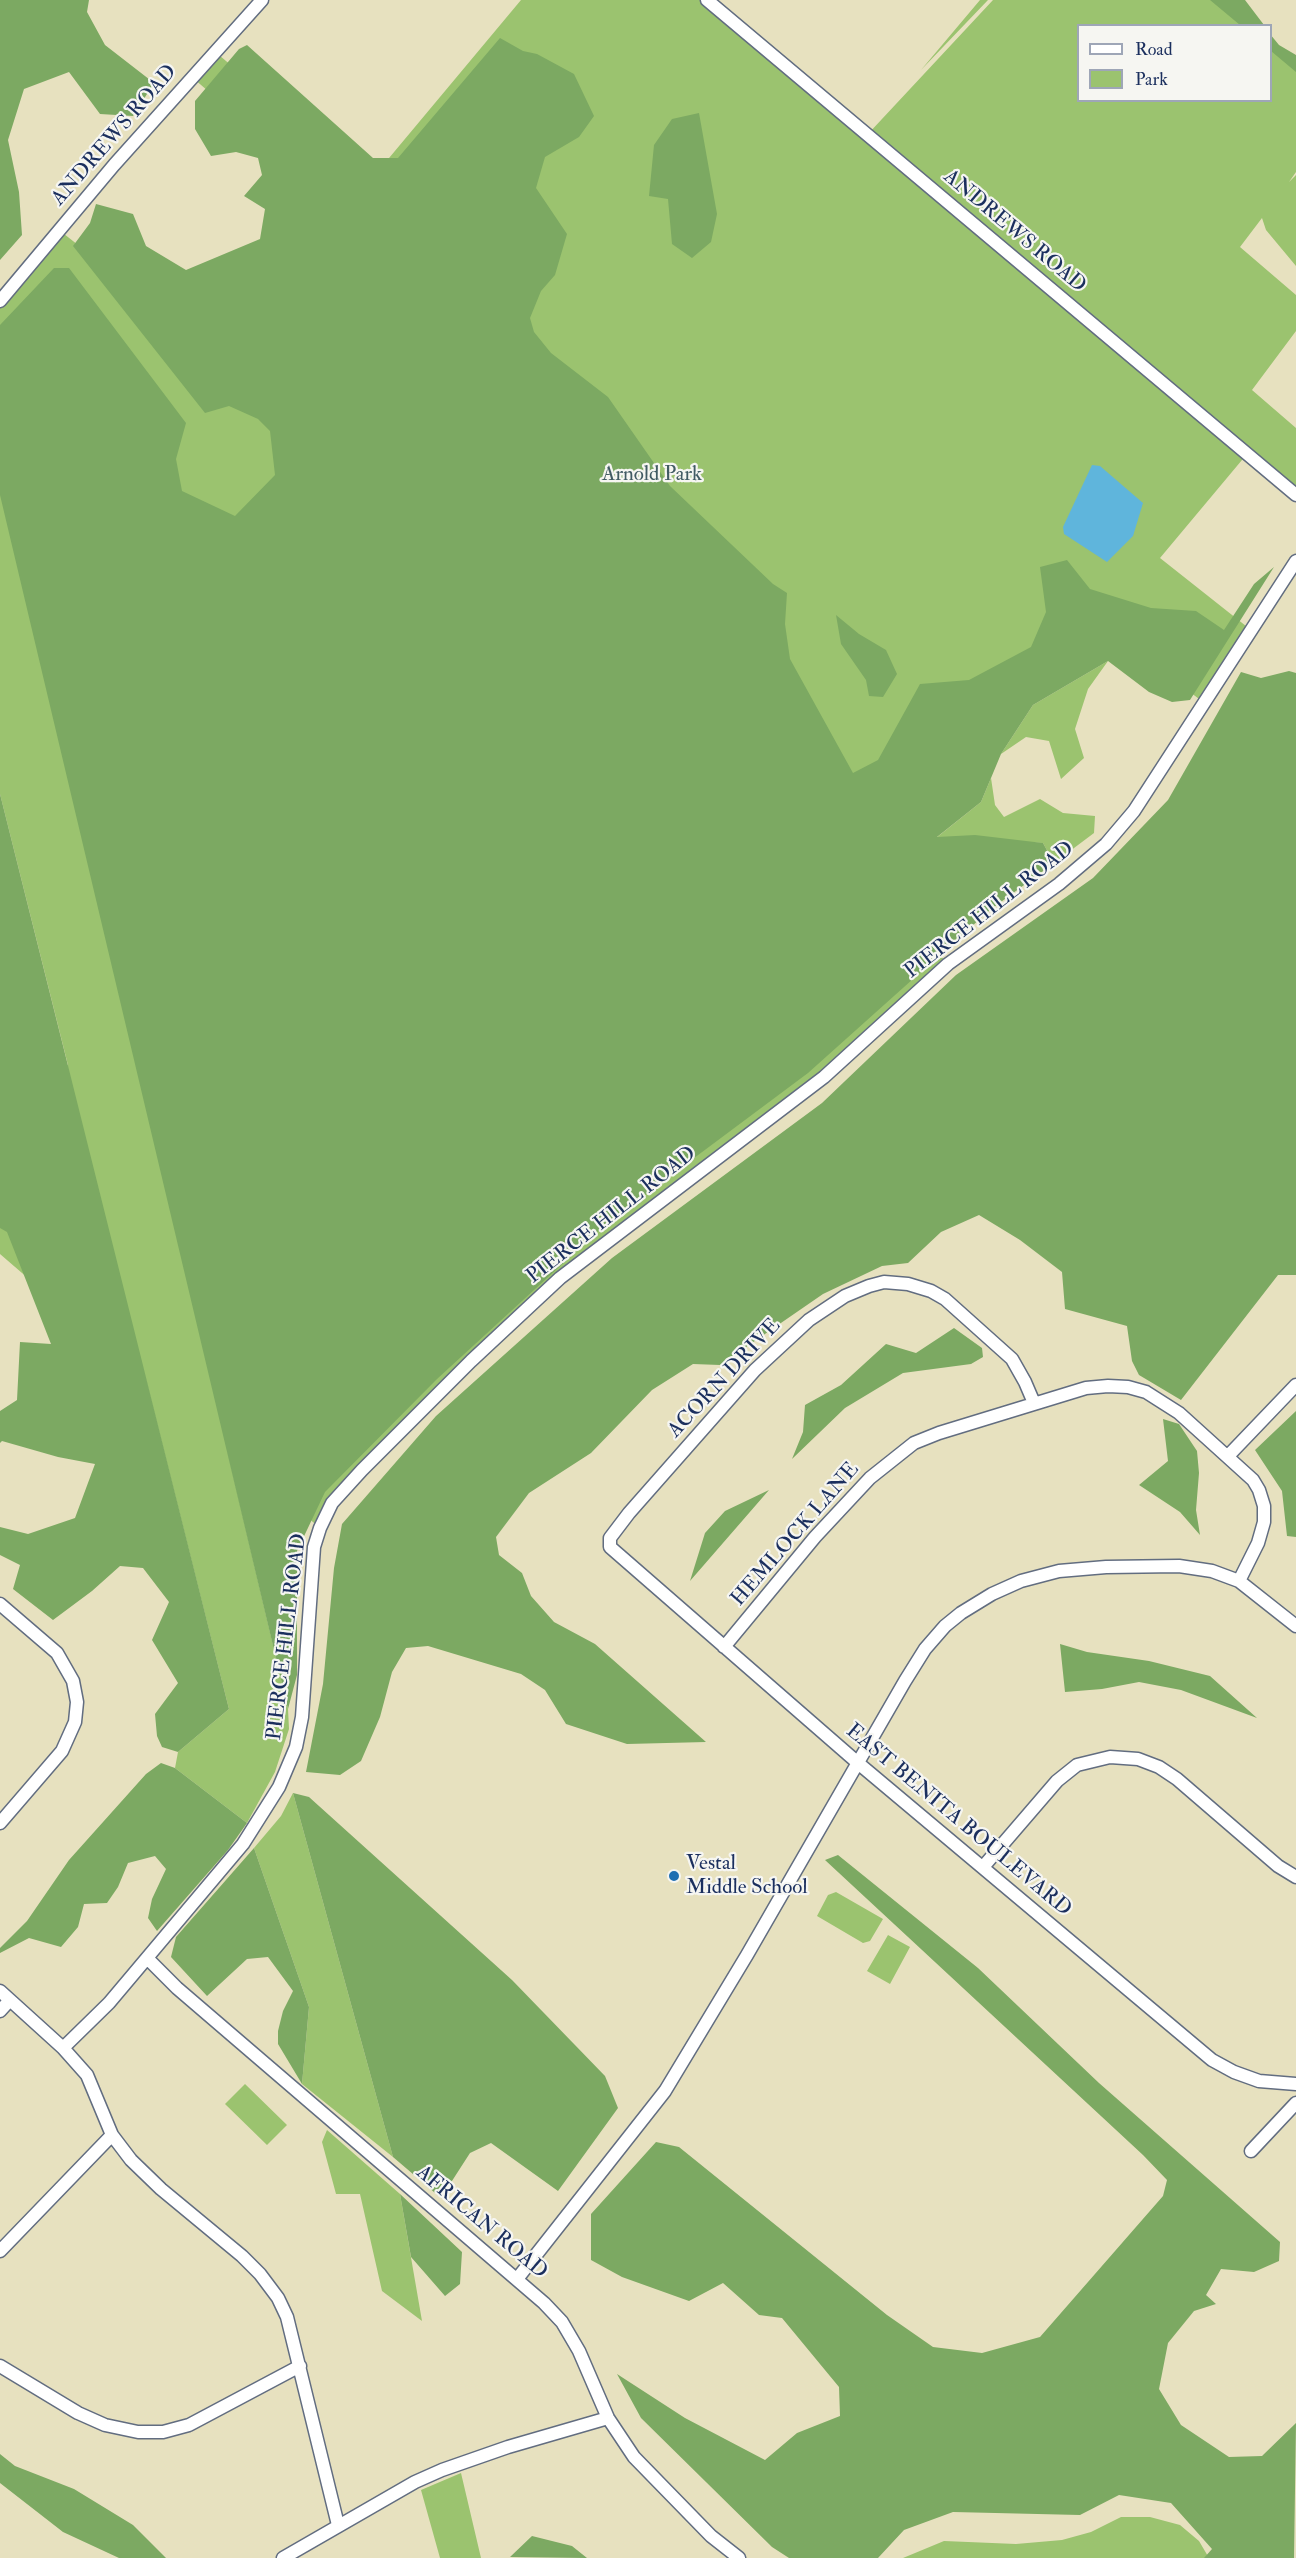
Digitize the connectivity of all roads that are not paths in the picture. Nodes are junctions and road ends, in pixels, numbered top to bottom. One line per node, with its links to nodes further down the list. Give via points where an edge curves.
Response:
1 (262, 0): 3 (street, ANDREWS ROAD, via 114,165)
2 (707, 0): 4 (street, ANDREWS ROAD)
3 (0, 301)
4 (1296, 495)
5 (1296, 561): 18 (street, PIERCE HILL ROAD, via 1134,811 1106,843 1059,884 948,964 824,1077 560,1278 471,1361 332,1503 314,1547 302,1717 296,1747 279,1787 243,1844)
6 (1296, 1385): 8 (street)
7 (1034, 1403): 8 (street, HEMLOCK LANE, via 1086,1388 1128,1387 1146,1392 1179,1413); 9 (street, ACORN DRIVE, via 1012,1359 945,1299 908,1284 884,1282 869,1286 845,1296 809,1320 755,1370 616,1530 610,1538); 13 (street, HEMLOCK LANE, via 914,1443 870,1478 815,1537)
8 (1228, 1456): 10 (street, HEMLOCK LANE, via 1253,1480 1264,1506 1258,1543)
9 (613, 1551): 13 (street, EAST BENITA BOULEVARD)
10 (1239, 1581): 12 (street); 14 (street, via 1212,1571 1179,1566 1106,1567 1059,1571 992,1594 953,1620 925,1649)
11 (0, 1604): 15 (street, via 57,1653 73,1681 77,1702 75,1722 62,1751)
12 (1296, 1626)
13 (724, 1647): 14 (street, EAST BENITA BOULEVARD)
14 (858, 1763): 16 (street, EAST BENITA BOULEVARD); 28 (street, via 665,2091)
15 (0, 1823)
16 (983, 1867): 17 (street, via 1058,1780 1077,1766 1110,1757 1138,1759 1159,1767); 23 (street, EAST BENITA BOULEVARD, via 1212,2060 1259,2081)
17 (1296, 1877)
18 (147, 1958): 22 (street, PIERCE HILL ROAD); 28 (street, AFRICAN ROAD, via 177,1988)
19 (0, 1991): 20 (street)
20 (10, 2000): 21 (street); 22 (street)
21 (0, 2011)
22 (63, 2048): 25 (street, via 87,2075)
23 (1296, 2084)
24 (1296, 2103): 26 (street)
25 (112, 2135): 27 (street); 30 (street, via 161,2189 260,2274 287,2317)
26 (1251, 2151)
27 (0, 2251)
28 (517, 2279): 31 (street, AFRICAN ROAD, via 562,2322)
29 (0, 2366): 30 (street, via 105,2425 163,2432 189,2425)
30 (300, 2366): 32 (street)
31 (608, 2418): 32 (street, via 442,2470); 34 (street, AFRICAN ROAD, via 634,2457 711,2536)
32 (338, 2525): 33 (street)
33 (283, 2558)
34 (739, 2558)

